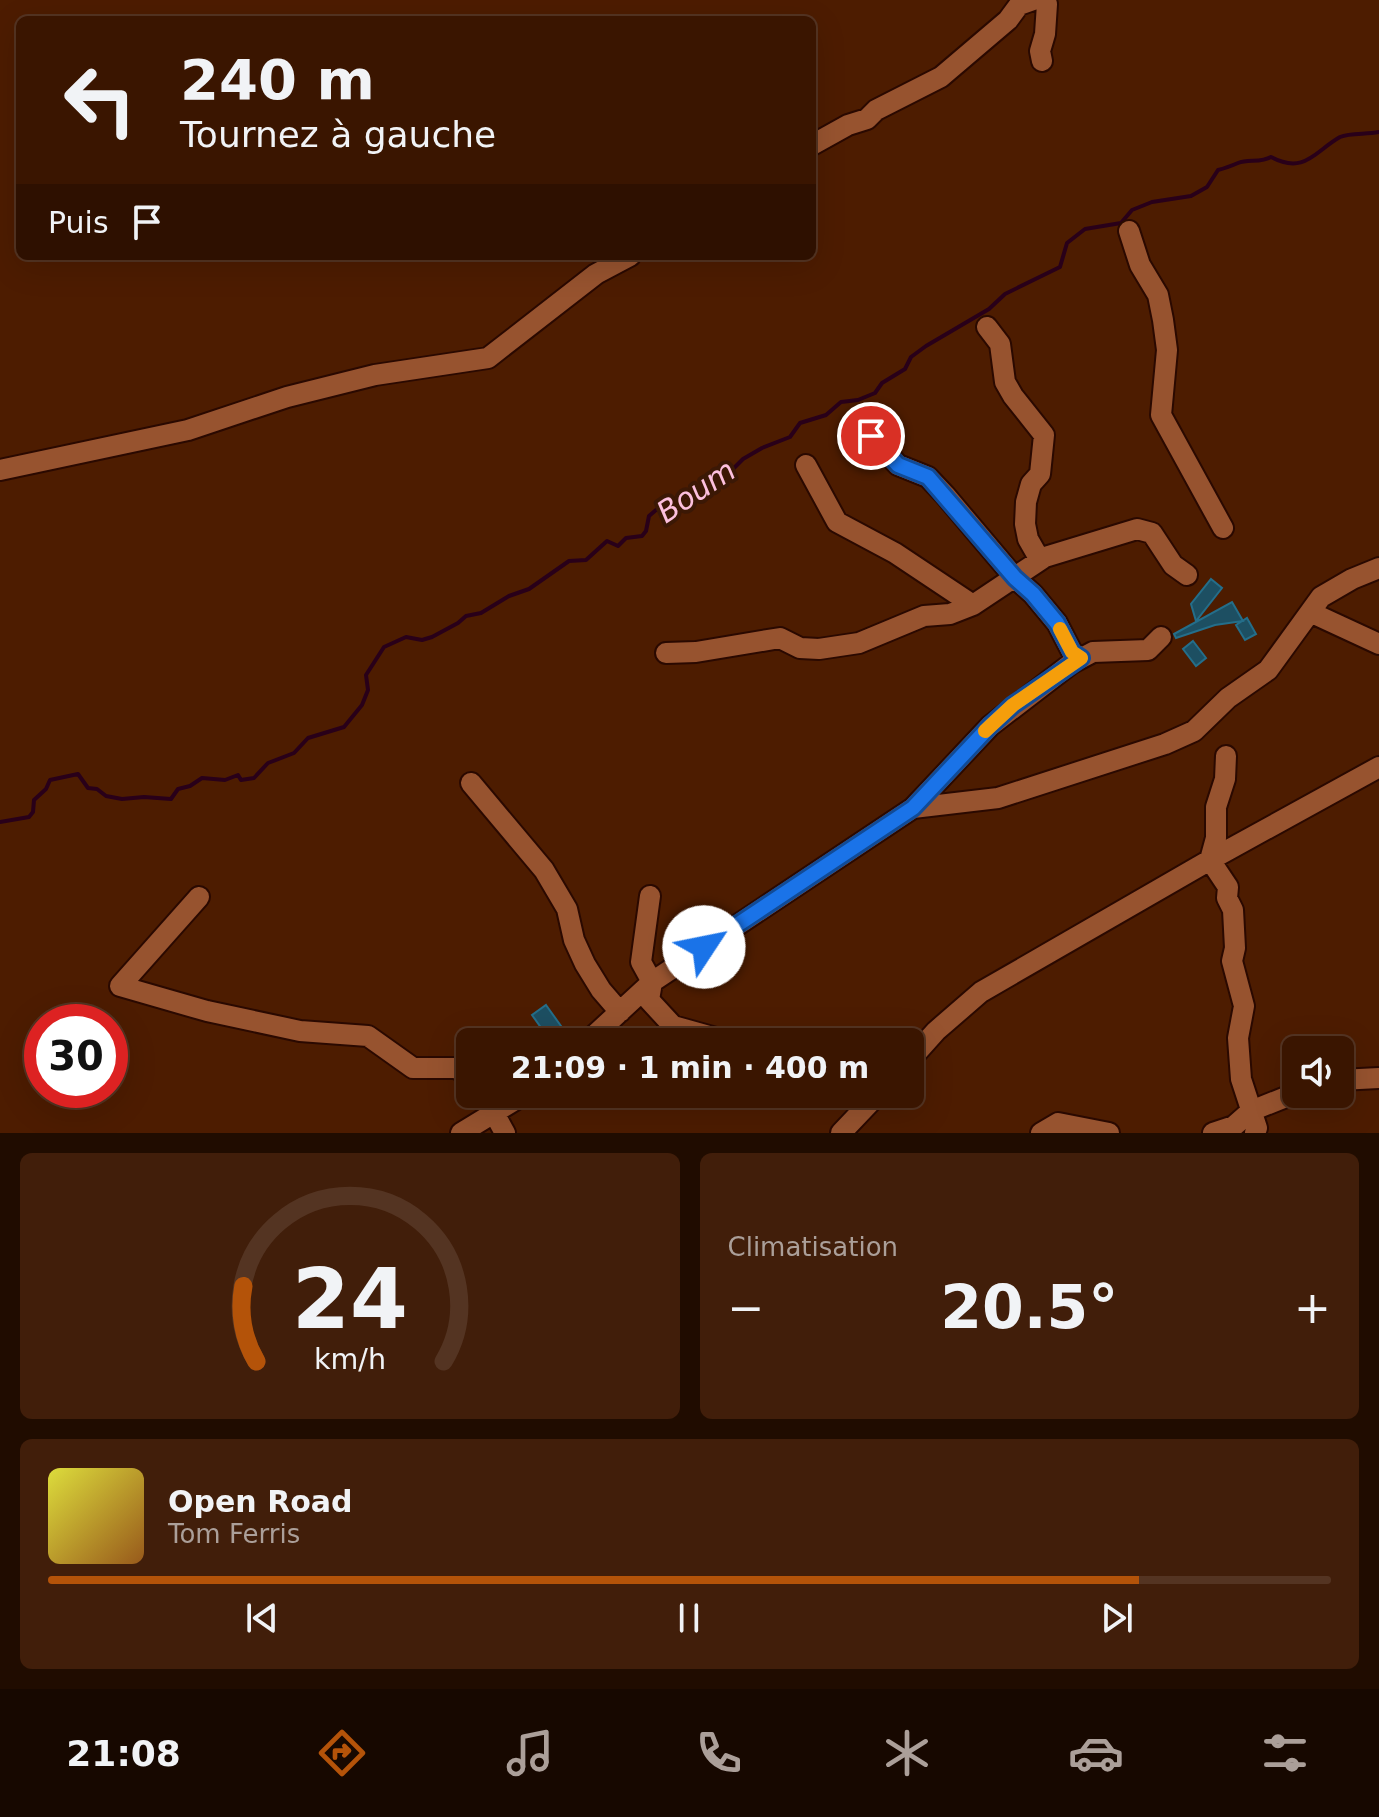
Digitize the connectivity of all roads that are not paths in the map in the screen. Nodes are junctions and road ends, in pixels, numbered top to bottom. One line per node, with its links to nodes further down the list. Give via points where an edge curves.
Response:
1 (1033, 0): 4 (street, via 1019,5 941,77)
2 (1045, 0): 3 (street)
3 (1042, 61)
4 (816, 143)
5 (1129, 231): 11 (street, via 1140,265 1158,295 1163,320 1167,350 1161,415)
6 (622, 260): 10 (street, via 596,274 488,358 375,375 188,430)
7 (987, 327): 12 (street, via 1000,344 1005,382 1044,435 1040,474 1031,484 1025,513 1028,539)
8 (871, 436): 15 (street, via 898,465 928,477)
9 (806, 465): 16 (street, via 837,522)
10 (0, 470)
11 (1223, 528)
12 (1040, 560): 14 (street, via 1137,529 1152,533 1173,565); 15 (street)
13 (1379, 568): 17 (street, via 1321,597)
14 (1187, 575)
15 (1015, 578): 16 (street); 21 (street)
16 (973, 605): 20 (street, via 924,616 859,643 800,648 780,638)
17 (1312, 613): 19 (street); 25 (street, via 1268,670 1194,731 998,798)
18 (1161, 637): 21 (street, via 1148,650 1093,652)
19 (1379, 644)
20 (666, 653)
21 (1081, 658): 25 (street, via 1013,705)
22 (1226, 756): 26 (street)
23 (1379, 767): 26 (street)
24 (471, 783): 30 (street, via 544,870 567,909 585,964)
25 (913, 808): 29 (street)
26 (1210, 860): 33 (street, via 981,992); 40 (street, via 1228,887 1233,910 1232,961 1244,1006 1238,1038 1241,1079)
27 (650, 896): 29 (street, via 641,962)
28 (199, 897): 34 (street, via 120,986 300,1031 368,1036 413,1068)
29 (652, 982): 30 (street); 32 (street, via 649,1000)
30 (620, 1012): 31 (street)
31 (602, 1028)
32 (680, 1028)
33 (924, 1044)
34 (456, 1068)
35 (1379, 1078): 36 (street)
36 (1354, 1079)
37 (1282, 1099): 40 (street)
38 (502, 1108): 41 (street)
39 (865, 1108): 44 (street)
40 (1251, 1111): 47 (street, via 1234,1126); 48 (street)
41 (494, 1113): 42 (street); 43 (street)
42 (461, 1133)
43 (505, 1133)
44 (841, 1133)
45 (1041, 1133): 46 (street, via 1058,1123)
46 (1109, 1133)
47 (1213, 1133)
48 (1255, 1133)

